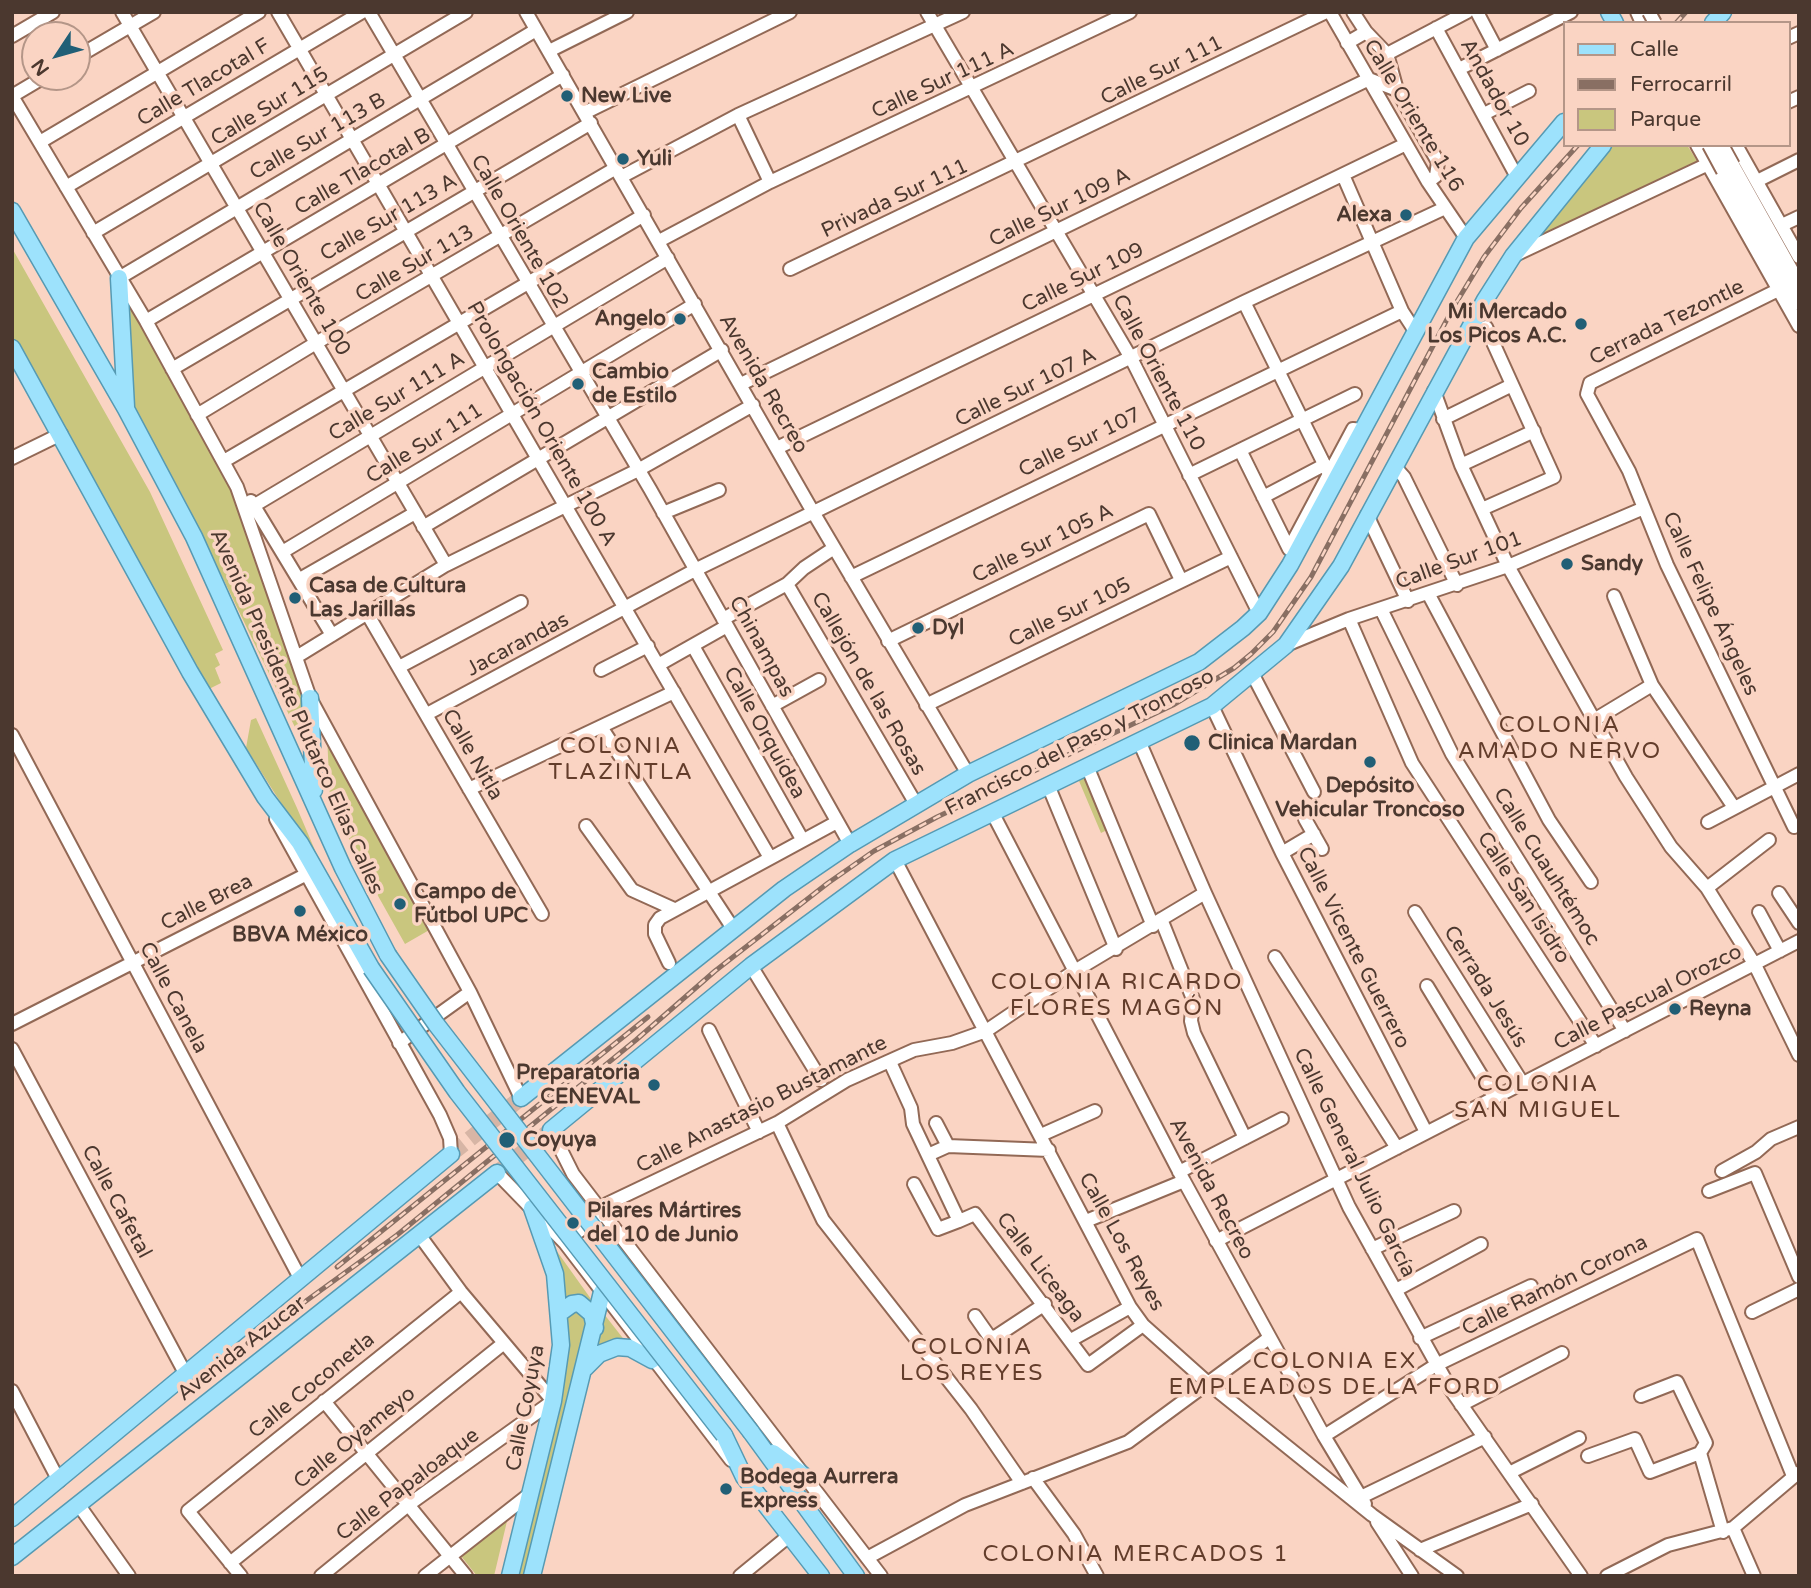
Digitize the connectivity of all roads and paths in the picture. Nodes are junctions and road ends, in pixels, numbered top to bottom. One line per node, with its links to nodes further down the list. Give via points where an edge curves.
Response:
1 (53, 12): 25 (street)
2 (122, 12): 20 (street, Calle Oriente 100)
3 (154, 12): 20 (street)
4 (259, 12): 34 (street)
5 (278, 12): 27 (street, Prolongación Oriente 100 A)
6 (362, 12): 27 (street, Calle Tlacotal F)
7 (369, 12): 32 (street, Calle Oriente 102)
8 (466, 12): 32 (street, Calle Sur 115)
9 (526, 12): 23 (street, Avenida Recreo)
10 (627, 12): 30 (street)
11 (790, 12): 46 (street, Calle Sur 113 A)
12 (927, 12): 21 (street, Calle Oriente 110)
13 (963, 12): 21 (street, Calle Sur 113)
14 (1130, 12): 37 (street, Calle Sur 111 A)
15 (1328, 12): 26 (street, Calle Oriente 116); 58 (street, Calle Sur 111)
16 (1353, 12): 24 (street)
17 (1467, 12): 22 (street)
18 (1477, 12): 29 (street)
19 (1572, 12): 29 (street)
20 (130, 26): 28 (street); 34 (street, Calle Oriente 100)
21 (935, 26): 37 (street, Calle Oriente 110); 44 (street, Calle Sur 113)
22 (1436, 27): 31 (street); 33 (street, Andador 10)
23 (537, 30): 30 (street, Avenida Recreo); 42 (street, Calle Sur 113 B)
24 (1366, 32): 26 (street); 31 (street)
25 (12, 36)
26 (1347, 43): 36 (street, Calle Oriente 116)
27 (299, 48): 40 (street, Prolongación Oriente 100 A); 45 (street, Calle Tlacotal F)
28 (91, 49)
29 (1497, 50): 33 (street)
30 (549, 51): 35 (street, Avenida Recreo)
31 (1387, 54): 38 (street)
32 (394, 56): 40 (street, Calle Sur 115); 42 (street, Calle Oriente 102)
33 (1459, 69): 43 (street, Andador 10)
34 (157, 73): 45 (street, Calle Oriente 100); 49 (street)
35 (563, 75): 46 (street, Avenida Recreo); 51 (street, Calle Tlacotal B)
36 (1369, 79): 38 (street); 50 (street, Calle Oriente 116); 77 (street, Calle Sur 109 A)
37 (973, 89): 58 (street, Calle Oriente 110); 65 (street, Calle Sur 111 A)
38 (1397, 90): 66 (street, via 1438,162 1436,176)
39 (1529, 91): 43 (street)
40 (327, 95): 48 (street, Prolongación Oriente 100 A); 59 (street, Calle Sur 115)
41 (12, 96): 49 (street, Avenida Presidente Plutarco Elías Calles)
42 (419, 100): 48 (street, Calle Sur 113 B); 51 (street, Calle Oriente 102)
43 (1484, 114): 63 (street, Andador 10)
44 (738, 115): 61 (street, Calle Sur 113); 65 (street)
45 (182, 118): 59 (street, Calle Oriente 100); 68 (street, Calle Tlacotal F)
46 (587, 118): 61 (street, Avenida Recreo); 69 (street, Calle Sur 113 A)
47 (1562, 124): 63 (main road, Francisco del Paso y Troncoso)
48 (353, 140): 67 (street, Prolongación Oriente 100 A); 70 (street, Calle Sur 113 B)
49 (40, 142): 68 (street, Avenida Presidente Plutarco Elías Calles)
50 (1406, 144): 62 (street, Calle Sur 109); 66 (street, Calle Oriente 116)
51 (446, 146): 67 (street, Calle Tlacotal B); 69 (street, Calle Oriente 102)
52 (1600, 147): 84 (main road, Francisco del Paso y Troncoso)
53 (1721, 147): 56 (street)
54 (1723, 147): 60 (street, bridge)
55 (1738, 147): 64 (street)
56 (1704, 152): 60 (street, bridge); 84 (street); 92 (street)
57 (1799, 160): 64 (street)
58 (1015, 164): 77 (street, Calle Oriente 110); 87 (street, Privada Sur 111)
59 (210, 165): 70 (street, Calle Oriente 100); 78 (street, Calle Sur 115)
60 (1728, 168): 91 (street); 97 (street)
61 (619, 173): 73 (street, Avenida Recreo); 79 (street, Calle Sur 113)
62 (1343, 175): 82 (street); 93 (street, Calle Sur 109)
63 (1517, 177): 80 (main road, Francisco del Paso y Troncoso)
64 (1757, 181): 75 (street)
65 (770, 182): 81 (street, Calle Sur 111 A)
66 (1428, 182): 71 (street, Calle Oriente 116)
67 (379, 184): 76 (street, Prolongación Oriente 100 A); 83 (street, Calle Tlacotal B)
68 (66, 187): 78 (street, Avenida Presidente Plutarco Elías Calles)
69 (472, 191): 76 (street, Calle Sur 113 A); 79 (street, Calle Oriente 102)
70 (237, 206): 83 (street, Calle Oriente 100); 89 (street, Calle Sur 113 B)
71 (1445, 208): 80 (street, Calle Oriente 116); 82 (street, Calle Sur 107 A)
72 (12, 211): 120 (main road, Avenida Presidente Plutarco Elías Calles)
73 (643, 215): 81 (street, Avenida Recreo); 90 (street)
74 (1799, 217): 75 (street)
75 (1782, 225): 85 (street)
76 (406, 229): 88 (street, Prolongación Oriente 100 A); 94 (street, Calle Sur 113 A)
77 (1056, 231): 93 (street, Calle Oriente 110); 113 (street, Calle Sur 109 A)
78 (93, 233): 89 (street, Avenida Presidente Plutarco Elías Calles)
79 (499, 237): 88 (street, Calle Sur 113); 90 (street, Calle Oriente 102)
80 (1466, 238): 104 (main road, Francisco del Paso y Troncoso)
81 (659, 241): 86 (street, Avenida Recreo)
82 (1374, 241): 95 (street, Calle Sur 107 A); 98 (street)
83 (264, 253): 94 (street, Calle Oriente 100); 99 (street, Calle Tlacotal B)
84 (1513, 256): 116 (main road, Francisco del Paso y Troncoso)
85 (1799, 257)
86 (668, 258): 96 (street, Avenida Recreo); 102 (street, Calle Sur 111 A)
87 (790, 270)
88 (434, 277): 100 (street, Prolongación Oriente 100 A); 105 (street, Calle Sur 113)
89 (119, 278): 99 (street, Avenida Presidente Plutarco Elías Calles); 120 (main road)
90 (526, 283): 100 (street); 102 (street, Calle Oriente 102)
91 (1799, 283)
92 (1778, 290): 101 (street); 118 (street, Cerrada Tezontle, via 1590,383)
93 (1094, 294): 108 (street, Calle Oriente 110); 131 (street, Calle Sur 109)
94 (290, 298): 105 (street, Calle Oriente 100); 110 (street, Calle Sur 113 A)
95 (1244, 302): 108 (street, Calle Sur 107 A); 111 (street)
96 (695, 304): 107 (street, Avenida Recreo); 112 (street, Calle Sur 111)
97 (1799, 304)
98 (1402, 311): 104 (street); 111 (street, Calle Sur 107)
99 (146, 321): 110 (street, Avenida Presidente Plutarco Elías Calles)
100 (459, 321): 109 (street, Prolongación Oriente 100 A); 115 (street)
101 (1799, 326)
102 (552, 327): 109 (street, Calle Sur 111 A); 112 (street, Calle Oriente 102)
103 (1486, 327): 114 (street)
104 (1415, 331): 127 (main road, Francisco del Paso y Troncoso)
105 (316, 343): 115 (street, Calle Oriente 100); 122 (street, Calle Sur 113)
106 (12, 348): 129 (main road, Avenida Presidente Plutarco Elías Calles)
107 (722, 350): 113 (street, Avenida Recreo); 123 (street)
108 (1131, 358): 126 (street, Calle Oriente 110); 149 (street, Calle Sur 107 A)
109 (485, 366): 121 (street, Prolongación Oriente 100 A); 130 (street, Calle Sur 111 A)
110 (172, 369): 122 (street, Avenida Presidente Plutarco Elías Calles)
111 (1277, 370): 125 (street); 126 (street, Calle Sur 107)
112 (579, 373): 121 (street, Calle Sur 111); 123 (street, Calle Oriente 102)
113 (741, 384): 119 (street, Avenida Recreo)
114 (1513, 385): 124 (street); 128 (street)
115 (343, 390): 130 (street, Calle Oriente 100); 135 (street)
116 (1434, 391): 124 (street); 137 (main road, Francisco del Paso y Troncoso)
117 (1355, 394): 125 (street)
118 (1589, 400): 147 (street, Calle Felipe Ángeles)
119 (753, 405): 131 (street, Avenida Recreo); 138 (street)
120 (126, 409): 206 (main road, Avenida Presidente Plutarco Elías Calles, via 194,537)
121 (513, 412): 133 (street, Prolongación Oriente 100 A); 141 (street, Calle Sur 111)
122 (197, 415): 135 (street, Avenida Presidente Plutarco Elías Calles)
123 (606, 418): 133 (street); 138 (street, Calle Oriente 102)
124 (1443, 419): 136 (street)
125 (1301, 421): 132 (street); 139 (street)
126 (1164, 424): 140 (street, Calle Oriente 110); 161 (street, Calle Sur 107)
127 (1363, 430): 139 (street, via 1353,429); 153 (main road, Francisco del Paso y Troncoso)
128 (1534, 431): 136 (street); 148 (street, via 1555,477)
129 (61, 434): 134 (street); 205 (main road, Avenida Presidente Plutarco Elías Calles, via 190,673)
130 (369, 436): 141 (street, Calle Oriente 100); 146 (street, Calle Sur 111 A)
131 (777, 448): 149 (street, Avenida Recreo)
132 (1240, 450): 140 (street); 144 (street)
133 (539, 456): 145 (street, Prolongación Oriente 100 A); 154 (street)
134 (12, 458)
135 (224, 461): 142 (street, Avenida Presidente Plutarco Elías Calles)
136 (1461, 465): 148 (street)
137 (1395, 467): 152 (main road, Francisco del Paso y Troncoso); 165 (street)
138 (638, 470): 145 (street); 151 (street, Chinampas)
139 (1326, 470): 144 (street); 153 (street)
140 (1189, 475): 157 (street, Calle Oriente 110)
141 (398, 484): 150 (street, Calle Oriente 100); 156 (street, Calle Sur 111)
142 (237, 486): 146 (street, Avenida Presidente Plutarco Elías Calles); 181 (street, Avenida Presidente Plutarco Elías Calles)
143 (719, 490): 151 (street)
144 (1263, 497): 153 (street, via 1289,548)
145 (566, 504): 158 (street); 171 (street, Prolongación Oriente 100 A)
146 (255, 505): 156 (street, Avenida Presidente Plutarco Elías Calles)
147 (1644, 508): 159 (street, Calle Sur 101); 201 (street, Calle Felipe Ángeles, via 1667,565)
148 (1482, 509): 159 (street)
149 (813, 512): 155 (street, Avenida Recreo); 160 (street, Calle Sur 107 A)
150 (415, 513): 154 (street, Calle Oriente 100); 162 (street)
151 (663, 513): 160 (street, Chinampas)
152 (1367, 515): 168 (street); 178 (main road, Francisco del Paso y Troncoso, via 1341,566)
153 (1312, 516): 172 (main road, Francisco del Paso y Troncoso)
154 (423, 527): 158 (street, Calle Oriente 100)
155 (834, 548): 161 (street, Avenida Recreo); 164 (street)
156 (284, 551): 162 (street, Avenida Presidente Plutarco Elías Calles)
157 (1231, 557): 163 (street, Calle Sur 105); 172 (street, Calle Oriente 110)
158 (446, 565): 173 (street)
159 (1508, 566): 165 (street, Calle Sur 101); 194 (street)
160 (695, 570): 171 (street, Calle Sur 107 A); 175 (street, Chinampas)
161 (851, 577): 177 (street, Avenida Recreo)
162 (300, 579): 176 (street, Avenida Presidente Plutarco Elías Calles)
163 (1181, 580): 177 (street, Calle Sur 105 A, via 1149,514); 190 (street, Calle Sur 105)
164 (788, 583): 175 (street); 207 (street, Callejón de las Rosas)
165 (1457, 585): 166 (street, Calle Sur 101)
166 (1429, 595): 168 (street, Calle Sur 101); 224 (street, via 1549,820)
167 (1614, 596): 187 (street)
168 (1408, 601): 170 (street, Calle Sur 101)
169 (521, 603): 183 (street)
170 (1381, 608): 174 (street, Calle Sur 101); 250 (street, Calle Cuauhtémoc, via 1452,754)
171 (626, 610): 179 (street, Prolongación Oriente 100 A); 193 (street, Jacarandas)
172 (1259, 613): 199 (main road, Francisco del Paso y Troncoso, via 1199,662)
173 (368, 615): 176 (street); 183 (street, Calle Nitla)
174 (1349, 619): 178 (street, Calle Sur 101); 252 (street, Calle San Isidro, via 1412,762)
175 (725, 623): 180 (street); 191 (street, Chinampas)
176 (332, 635): 181 (street)
177 (888, 641): 190 (street, Avenida Recreo)
178 (1286, 645): 185 (main road, Francisco del Paso y Troncoso)
179 (648, 646): 182 (street, Prolongación Oriente 100 A); 184 (street)
180 (693, 646): 182 (street); 216 (street, Calle Orquídea)
181 (298, 656): 189 (street, Avenida Presidente Plutarco Elías Calles)
182 (658, 665): 188 (street, Prolongación Oriente 100 A)
183 (399, 667): 193 (street, Calle Nitla)
184 (601, 670)
185 (1253, 674): 192 (main road, Francisco del Paso y Troncoso); 204 (street)
186 (819, 680): 191 (street)
187 (1652, 685): 194 (street); 208 (street)
188 (674, 692): 195 (street); 221 (street, Prolongación Oriente 100 A)
189 (310, 698): 206 (main road); 246 (street, Avenida Presidente Plutarco Elías Calles)
190 (926, 705): 199 (street, Avenida Recreo)
191 (772, 706): 211 (street, Chinampas)
192 (1212, 706): 197 (main road, Francisco del Paso y Troncoso); 220 (street, Calle Vicente Guerrero)
193 (427, 714): 203 (street, Calle Nitla)
194 (1594, 720): 225 (street, via 1652,820)
195 (601, 727): 203 (street); 226 (street)
196 (12, 735): 240 (street, Calle Canela)
197 (1139, 741): 198 (main road, Francisco del Paso y Troncoso); 227 (street, Calle General Julio García)
198 (1087, 766): 202 (main road, Francisco del Paso y Troncoso); 233 (street)
199 (968, 774): 207 (main road, Francisco del Paso y Troncoso)
200 (1799, 774): 201 (street)
201 (1776, 784): 208 (street); 214 (street, Calle Felipe Ángeles)
202 (1048, 785): 209 (main road, Francisco del Paso y Troncoso); 237 (street)
203 (469, 789): 232 (street, Calle Nitla)
204 (1314, 792)
205 (265, 797): 223 (street, Avenida Presidente Plutarco Elías Calles); 331 (main road, Avenida Presidente Plutarco Elías Calles, bridge, via 300,843 371,968 480,1121 724,1434)
206 (314, 799): 323 (main road, Avenida Presidente Plutarco Elías Calles, bridge, via 388,955 436,1024)
207 (916, 804): 218 (main road, Francisco del Paso y Troncoso)
208 (1733, 806): 212 (street)
209 (992, 812): 222 (main road, Francisco del Paso y Troncoso); 244 (street, Avenida Recreo)
210 (1305, 820): 215 (street)
211 (837, 821): 216 (street); 218 (street, Chinampas)
212 (1708, 822)
213 (586, 826): 229 (street, via 632,890)
214 (1794, 827)
215 (1314, 834): 219 (street); 220 (street)
216 (802, 839): 221 (street)
217 (1769, 840): 225 (street)
218 (849, 844): 235 (main road, Francisco del Paso y Troncoso)
219 (1322, 849)
220 (1282, 853): 267 (street, Calle Vicente Guerrero)
221 (769, 856): 226 (street)
222 (895, 860): 243 (main road, Francisco del Paso y Troncoso); 249 (street, Calle Los Reyes)
223 (307, 874): 240 (street, Calle Brea); 251 (street, Avenida Presidente Plutarco Elías Calles)
224 (1591, 882)
225 (1707, 888): 242 (street)
226 (708, 891): 229 (street); 235 (street)
227 (1205, 893): 233 (street, Calle Anastasio Bustamante); 279 (street, Calle General Julio García)
228 (1779, 893): 234 (street)
229 (674, 909): 241 (street, via 655,925)
230 (1415, 912): 257 (street, Cerrada Jesús)
231 (1759, 912): 238 (street)
232 (542, 914)
233 (1157, 923): 237 (street, Calle Anastasio Bustamante); 269 (street, via 1193,999 1194,1033)
234 (1799, 923)
235 (734, 930): 258 (main road, Francisco del Paso y Troncoso)
236 (1799, 941): 238 (street, Calle Pascual Orozco)
237 (1116, 949): 244 (street, Calle Anastasio Bustamante)
238 (1780, 951): 242 (street, Calle Pascual Orozco)
239 (1275, 957): 271 (street)
240 (132, 963): 247 (street, Calle Brea); 293 (street, Calle Canela)
241 (669, 963)
242 (1755, 965): 250 (street, Calle Pascual Orozco); 254 (street)
243 (751, 966): 256 (street); 265 (main road, Francisco del Paso y Troncoso)
244 (1073, 972): 249 (street, Calle Anastasio Bustamante); 278 (street, Avenida Recreo)
245 (1427, 986): 259 (street)
246 (470, 992): 251 (street); 258 (street, Avenida Presidente Plutarco Elías Calles)
247 (12, 1024)
248 (709, 1030): 266 (street)
249 (986, 1031): 255 (street, Calle Anastasio Bustamante, via 914,1050); 268 (street, Calle Los Reyes)
250 (1626, 1031): 252 (street, Calle Pascual Orozco)
251 (399, 1043): 273 (street, Avenida Presidente Plutarco Elías Calles, via 440,1115)
252 (1596, 1045): 257 (street, Calle Pascual Orozco)
253 (12, 1049): 314 (street, Calle Cafetal)
254 (1799, 1055)
255 (890, 1062): 263 (street, Calle Anastasio Bustamante, via 828,1089); 274 (street)
256 (821, 1080)
257 (1523, 1084): 259 (street, Calle Pascual Orozco)
258 (520, 1098)
259 (1495, 1098): 267 (street, Calle Pascual Orozco)
260 (1096, 1111): 268 (street)
261 (1282, 1119): 269 (street)
262 (936, 1123): 270 (street)
263 (777, 1124): 266 (street, Calle Anastasio Bustamante); 332 (street, via 822,1220)
264 (1799, 1127): 275 (street)
265 (551, 1130): 277 (street)
266 (759, 1132): 284 (street, Calle Anastasio Bustamante, via 607,1204)
267 (1426, 1132): 271 (street, Calle Pascual Orozco)
268 (1041, 1135): 272 (street, Calle Los Reyes)
269 (1245, 1138): 278 (street)
270 (948, 1146): 272 (street); 274 (street)
271 (1397, 1148): 279 (street, Calle Pascual Orozco)
272 (1049, 1150): 286 (street, Calle Los Reyes)
273 (451, 1154): 293 (main road, Avenida Azucar)
274 (929, 1155): 285 (street)
275 (1722, 1171)
276 (497, 1173): 282 (street, Avenida Presidente Plutarco Elías Calles); 287 (main road, Avenida Azucar)
277 (573, 1174): 282 (street, via 557,1169 541,1175 532,1188); 284 (street)
278 (1182, 1177): 286 (street); 288 (street, Avenida Recreo)
279 (1337, 1179): 288 (street, Calle Pascual Orozco); 291 (street, Calle General Julio García)
280 (914, 1184): 285 (street, via 938,1228)
281 (1709, 1191): 292 (street, via 1755,1172)
282 (532, 1208): 289 (street, Avenida Presidente Plutarco Elías Calles); 301 (main road, Calle Coyuya, via 555,1274)
283 (1454, 1211): 291 (street)
284 (603, 1213): 289 (street, Calle Anastasio Bustamante); 330 (street)
285 (959, 1221): 299 (street, Calle Liceaga, via 975,1213)
286 (1086, 1221): 300 (street, Calle Los Reyes)
287 (420, 1236): 297 (street); 336 (main road, Avenida Azucar)
288 (1216, 1241): 306 (street, Avenida Recreo)
289 (565, 1242): 298 (street, Avenida Presidente Plutarco Elías Calles)
290 (1480, 1244): 296 (street)
291 (1372, 1249): 296 (street, Calle General Julio García)
292 (1799, 1277)
293 (300, 1278): 314 (main road, Avenida Azucar)
294 (1531, 1286): 307 (street)
295 (1799, 1289): 302 (street)
296 (1396, 1290): 307 (street, Calle General Julio García)
297 (461, 1292): 309 (street); 318 (street, Calle Coconetla)
298 (602, 1292): 305 (main road, Calle Coyuya); 311 (street, Avenida Presidente Plutarco Elías Calles)
299 (1045, 1304): 303 (street, via 995,1337 987,1334); 308 (street, Calle Liceaga)
300 (1130, 1307): 304 (street, Calle Los Reyes); 308 (street)
301 (561, 1312): 305 (main road, via 579,1303 592,1314); 319 (main road, Calle Coyuya)
302 (1752, 1312)
303 (975, 1315)
304 (1143, 1325): 308 (street, Calle Liceaga, via 1088,1365); 315 (street, Calle Los Reyes)
305 (595, 1328): 313 (main road, Calle Coyuya)
306 (1269, 1338): 315 (street); 321 (street, Avenida Recreo)
307 (1420, 1338): 312 (street, Calle General Julio García)
308 (1071, 1340)
309 (503, 1343): 319 (street); 326 (street, Calle Oyameyo)
310 (1562, 1353): 320 (street)
311 (652, 1360): 313 (main road, via 630,1348 617,1347 599,1354); 331 (street, Avenida Presidente Plutarco Elías Calles)
312 (1436, 1365): 320 (street, Calle General Julio García); 321 (street, Calle Ramón Corona); 329 (street, Calle Ramón Corona, via 1697,1239)
313 (585, 1368): 354 (main road, Calle Coyuya)
314 (185, 1373): 333 (main road, Avenida Azucar)
315 (1208, 1382): 332 (street, via 1128,1442); 339 (street, Calle Los Reyes)
316 (12, 1391): 333 (street)
317 (1641, 1396): 325 (street, via 1677,1382 1706,1443)
318 (324, 1401): 326 (street); 347 (street, Calle Coconetla, via 188,1511)
319 (553, 1401): 334 (main road, Calle Coyuya); 338 (street, Calle Papaloaque)
320 (1461, 1405): 322 (street, Calle General Julio García)
321 (1324, 1436): 335 (street, Avenida Recreo)
322 (1485, 1437): 328 (street, Calle General Julio García); 335 (street)
323 (756, 1438): 330 (main road); 357 (main road, Avenida Presidente Plutarco Elías Calles)
324 (1578, 1438): 328 (street)
325 (1700, 1453): 327 (street, via 1650,1472 1635,1439); 341 (street)
326 (366, 1454): 338 (street); 347 (street, Calle Oyameyo)
327 (1588, 1456)
328 (1509, 1473): 337 (street, Calle General Julio García)
329 (1796, 1475): 341 (street)
330 (804, 1476): 346 (street)
331 (744, 1477): 342 (main road, Avenida Presidente Plutarco Elías Calles)
332 (1028, 1480): 346 (street, via 953,1511); 359 (street, via 1074,1534)
333 (59, 1481): 340 (main road, Avenida Azucar)
334 (531, 1493): 344 (street); 353 (main road, Calle Coyuya)
335 (1361, 1497): 339 (street, Avenida Recreo)
336 (78, 1504): 345 (main road, Avenida Azucar); 348 (street)
337 (1532, 1504): 343 (street); 362 (street, Calle General Julio García)
338 (408, 1505): 344 (street); 350 (street, Calle Papaloaque)
339 (1372, 1515): 343 (street, Calle Los Reyes); 360 (street, Avenida Recreo)
340 (12, 1518)
341 (1728, 1530): 363 (street, via 1688,1537); 364 (street)
342 (790, 1535): 355 (street); 356 (main road, Avenida Presidente Plutarco Elías Calles)
343 (1420, 1550): 361 (street, Calle Los Reyes)
344 (450, 1556): 351 (street); 352 (street)
345 (12, 1557)
346 (867, 1558): 358 (street)
347 (230, 1563): 349 (street)
348 (129, 1576)
349 (241, 1576)
350 (321, 1576)
351 (425, 1576)
352 (466, 1576)
353 (510, 1576)
354 (532, 1576)
355 (740, 1576)
356 (821, 1576)
357 (856, 1576)
358 (881, 1576)
359 (1097, 1576)
360 (1412, 1576)
361 (1457, 1576)
362 (1581, 1576)
363 (1607, 1576)
364 (1754, 1576)

